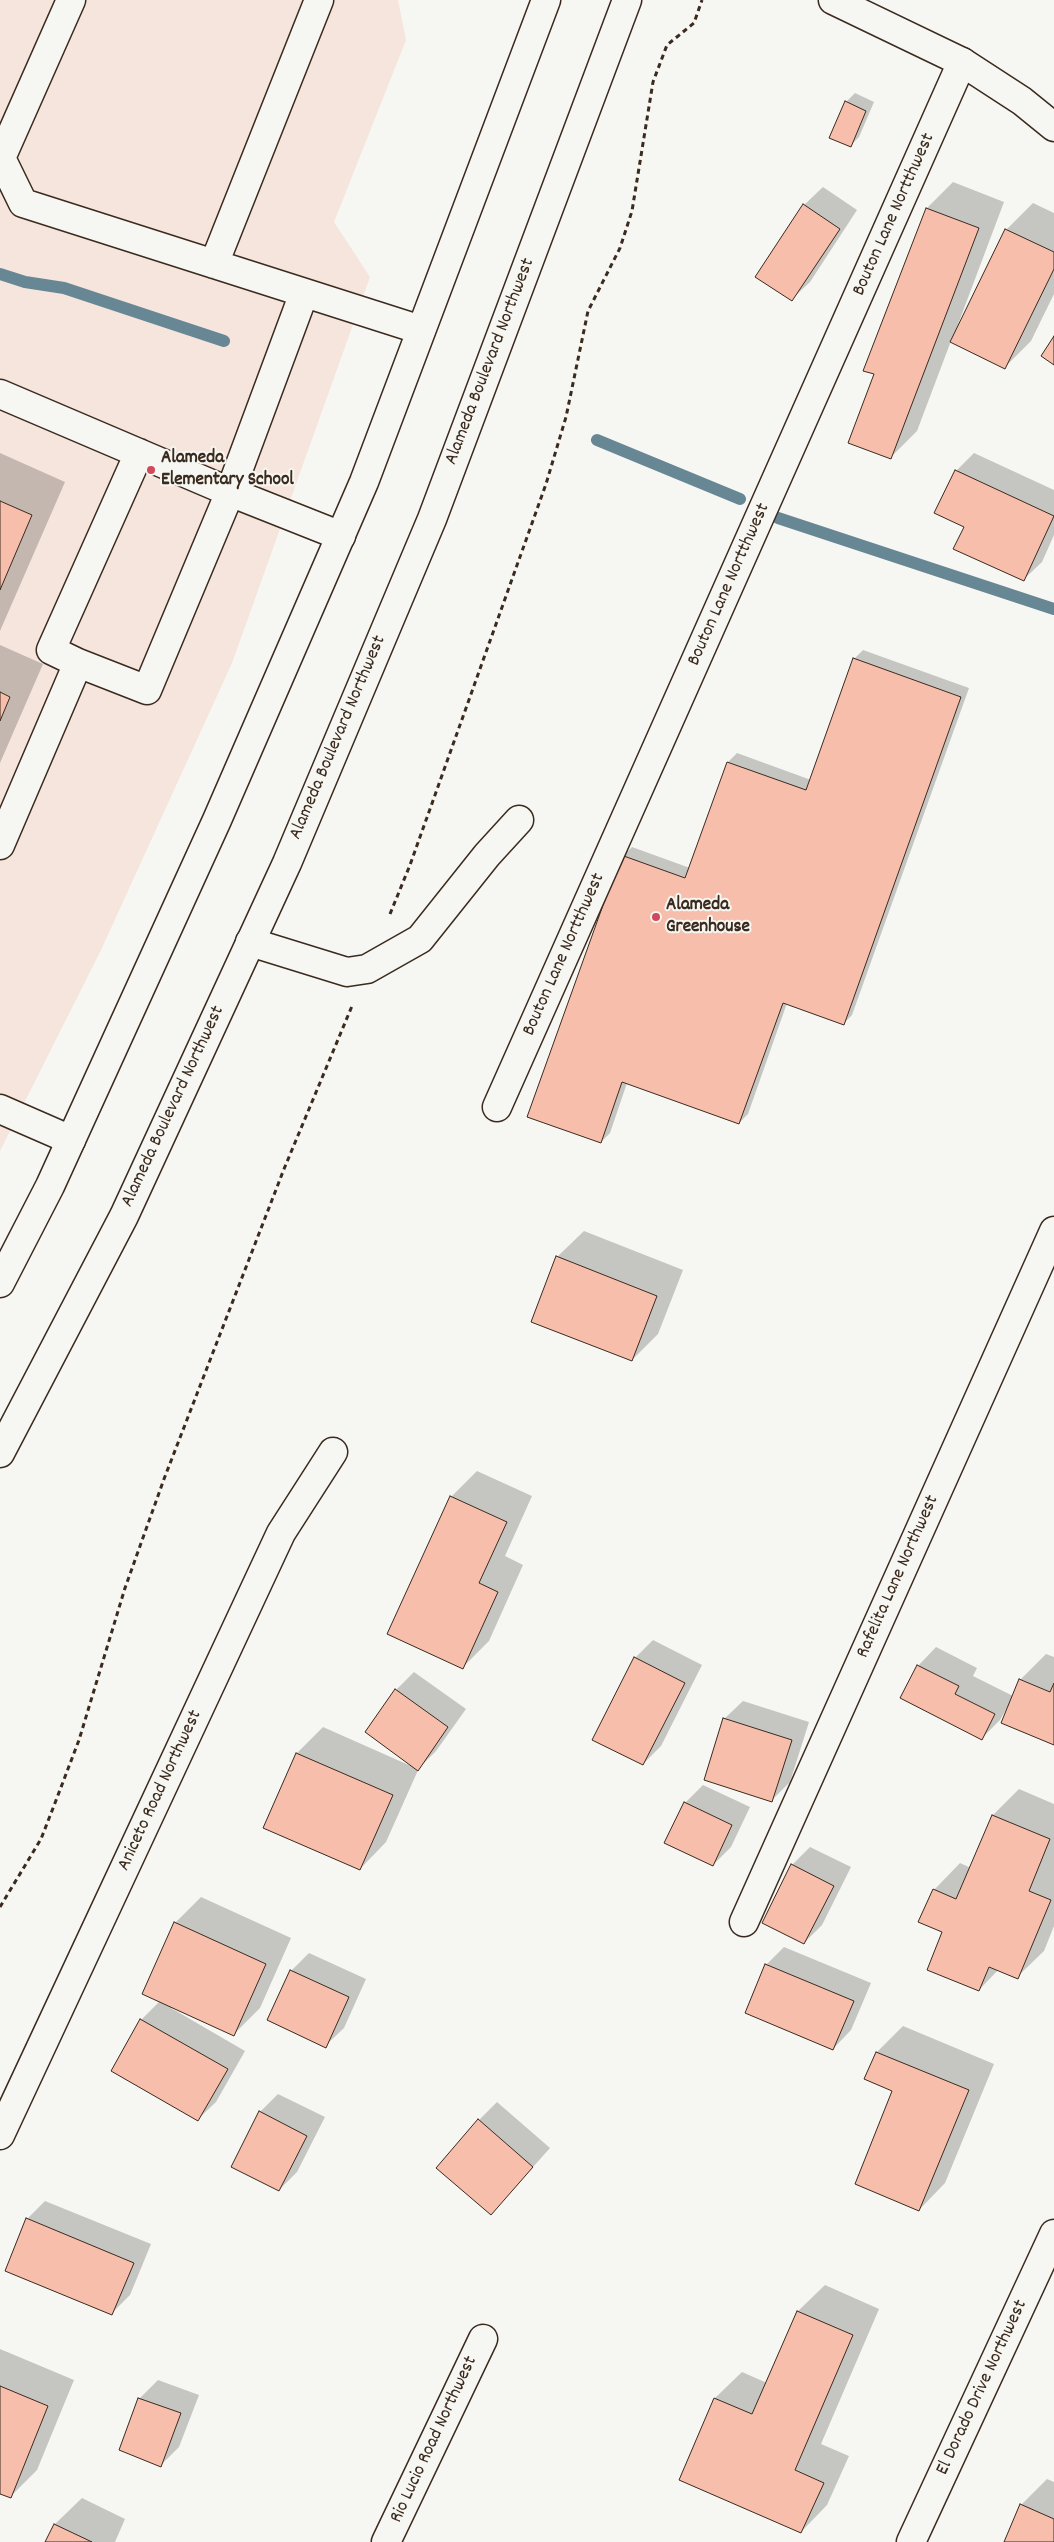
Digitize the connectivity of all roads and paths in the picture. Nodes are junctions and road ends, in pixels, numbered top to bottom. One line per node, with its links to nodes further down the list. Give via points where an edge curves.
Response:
1 (71, 0): 8 (main road, via 1,158 23,203)
2 (320, 0): 8 (main road)
3 (546, 0): 10 (main road)
4 (627, 0): 18 (main road, Alameda Boulevard Northwest, via 432,519 287,863)
5 (833, 0): 6 (main road)
6 (962, 62): 7 (main road, via 1022,101); 19 (main road, Bouton Lane Nortthwest)
7 (1054, 127)
8 (214, 264): 9 (main road)
9 (304, 294): 10 (main road); 13 (main road)
10 (422, 330): 14 (main road)
11 (0, 394): 12 (main road)
12 (139, 453): 13 (main road); 15 (main road, via 52,650)
13 (230, 492): 14 (main road); 15 (main road, via 148,690)
14 (341, 536): 21 (main road, via 213,829)
15 (78, 663): 17 (main road)
16 (519, 820): 18 (main road, via 420,939 367,969 346,972)
17 (0, 845)
18 (250, 942): 25 (main road, Alameda Boulevard Northwest, via 124,1216)
19 (497, 1107)
20 (0, 1109): 21 (main road)
21 (71, 1140): 23 (main road)
22 (1054, 1231): 26 (main road, Rafelita Lane Northwest)
23 (0, 1283)
24 (333, 1452): 27 (main road, Aniceto Road Northwest, via 281,1533)
25 (0, 1454)
26 (744, 1922)
27 (0, 2135)
28 (1054, 2234): 31 (main road, El Dorado Drive Northwest)
29 (483, 2339): 30 (main road, Rio Lucio Road Northwest)
30 (386, 2542)
31 (911, 2542)

